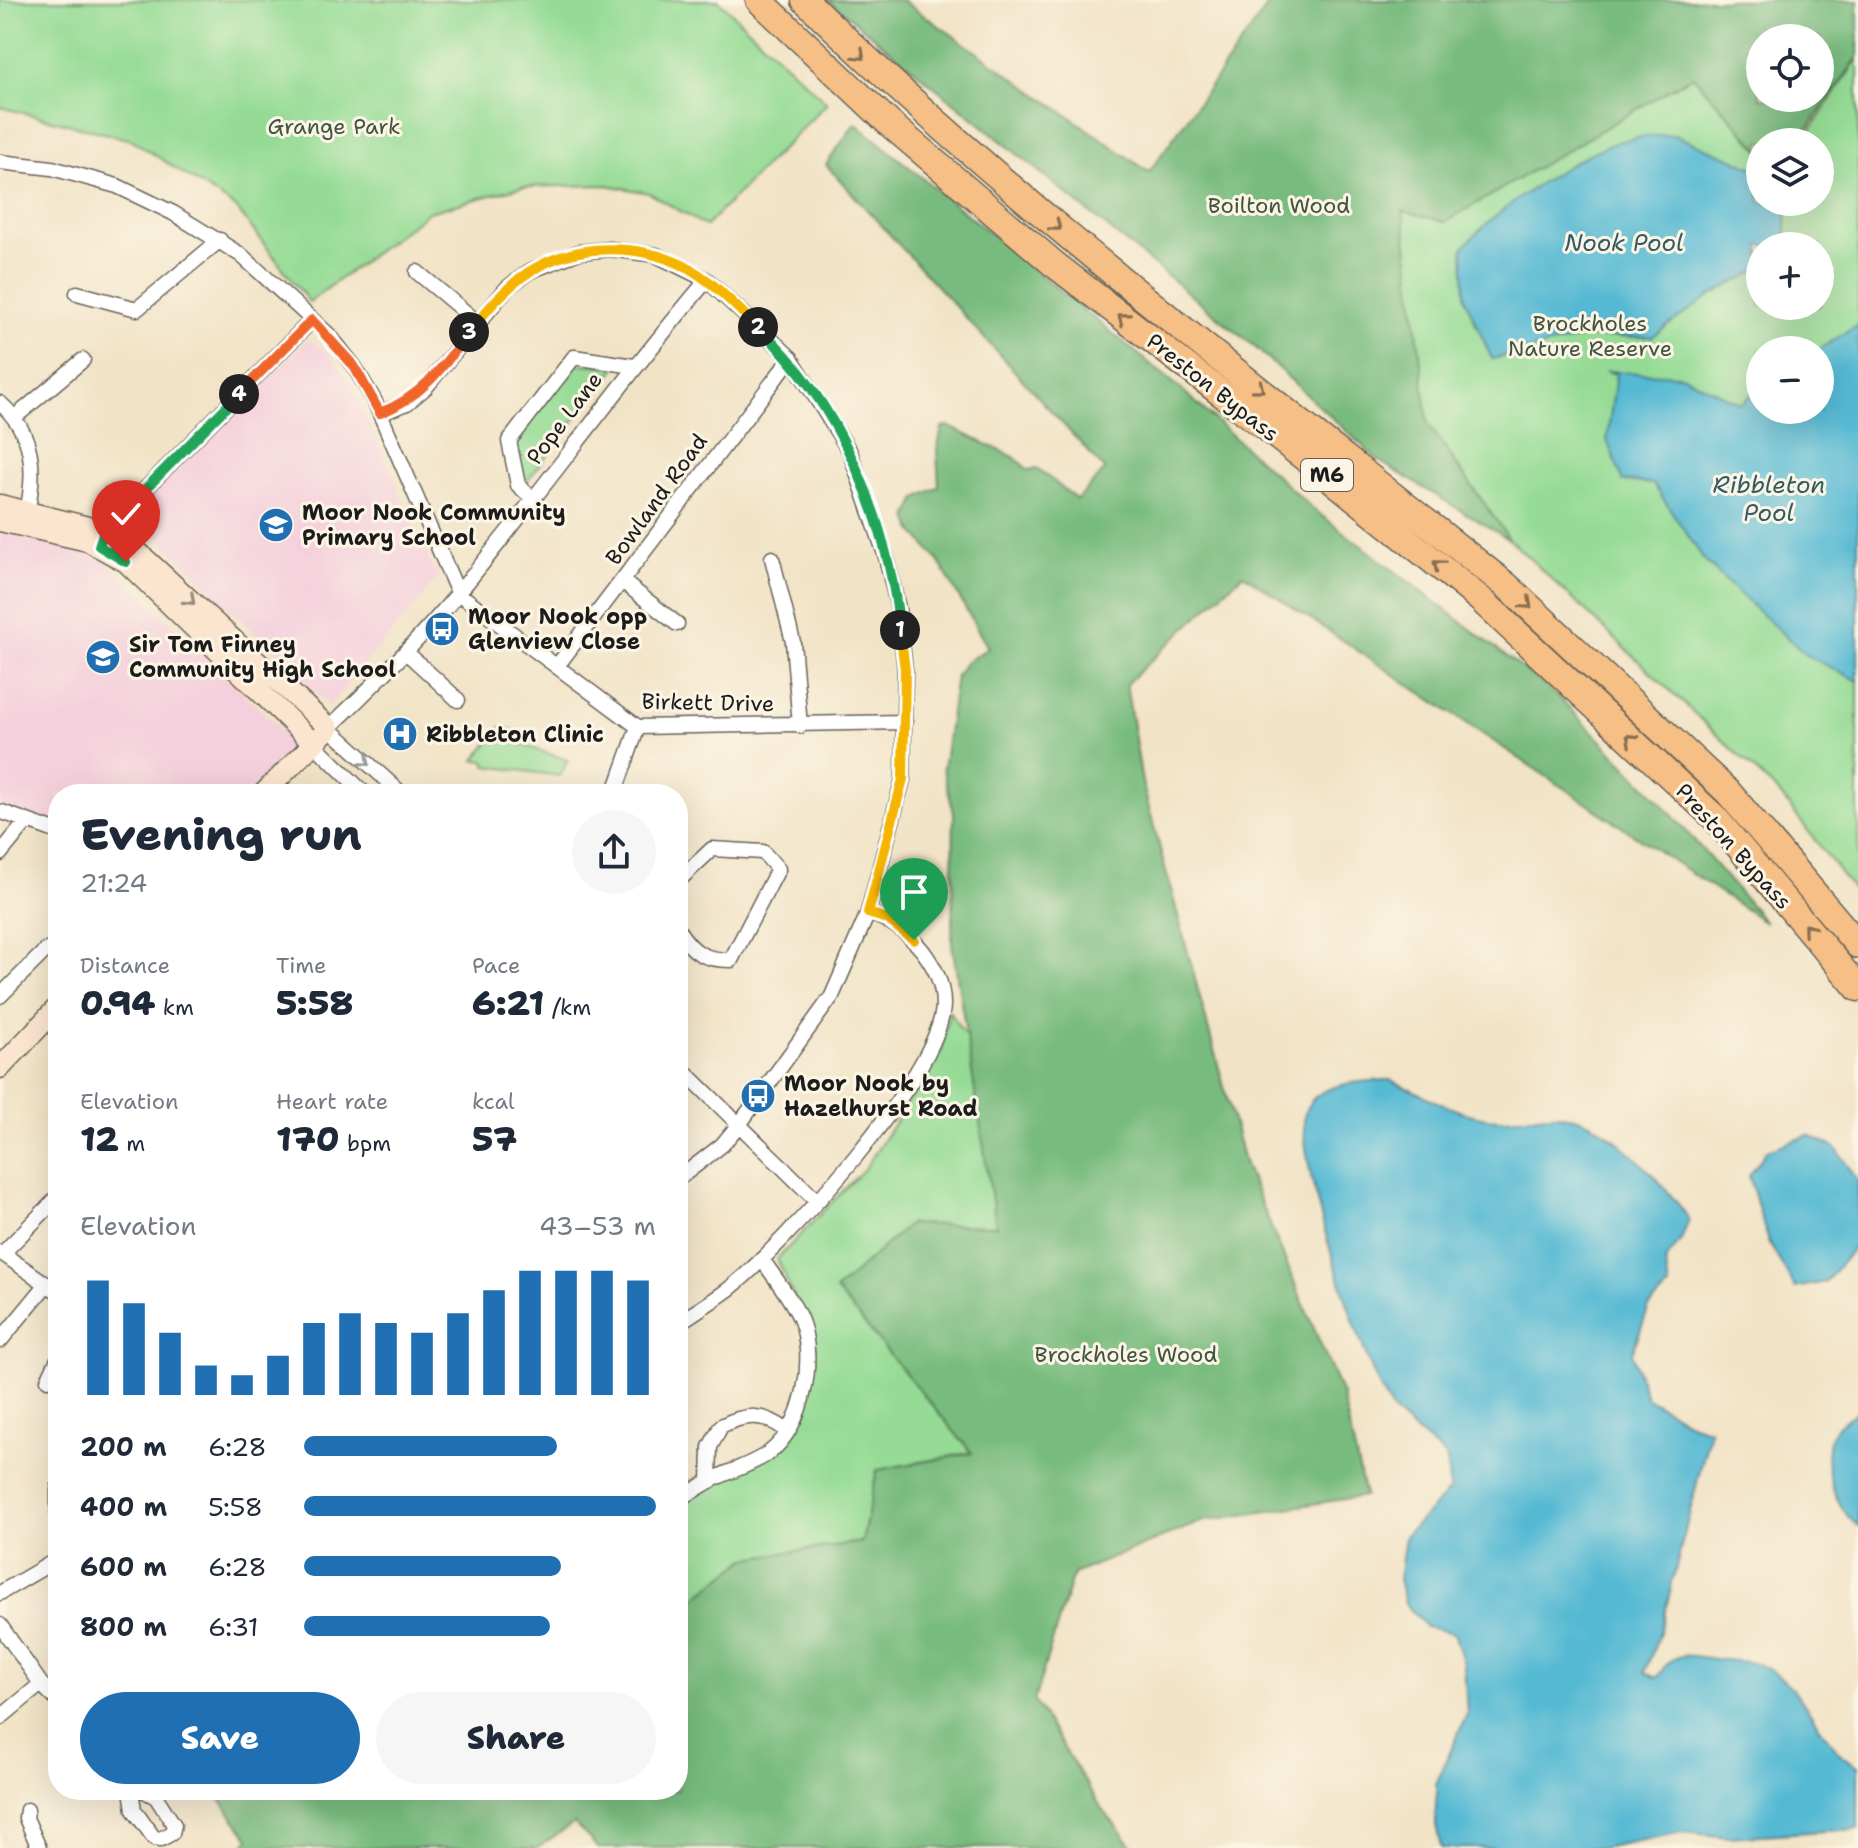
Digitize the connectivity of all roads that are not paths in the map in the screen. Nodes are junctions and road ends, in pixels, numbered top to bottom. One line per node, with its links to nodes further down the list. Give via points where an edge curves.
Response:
1 (759, 0): 46 (highway, Preston Bypass / M6, one-way to 1, via 1715,818 1480,599 1054,264 890,124)
2 (805, 0): 44 (highway, Preston Bypass / M6, one-way to 44, via 1010,190 1563,635 1736,801)
3 (0, 162): 4 (street, via 52,168 117,186)
4 (220, 240): 7 (street, via 137,309); 8 (street)
5 (417, 272): 9 (street)
6 (707, 280): 9 (street, via 656,255 610,249 579,252 530,271); 10 (street); 12 (street, Pope Lane)
7 (77, 293)
8 (312, 320): 14 (street, via 354,366); 20 (street)
9 (477, 322): 14 (street, via 425,388 407,403)
10 (791, 358): 22 (street, Bowland Road); 28 (street, via 850,452 871,506 898,608)
11 (83, 360): 15 (street)
12 (634, 366): 16 (street, Pope Lane); 16 (street, Pope Lane, via 574,357 509,441 518,485)
13 (0, 403): 15 (street)
14 (380, 413): 23 (street)
15 (14, 418): 18 (street, via 32,461)
16 (533, 499): 23 (street, Pope Lane)
17 (0, 505): 18 (street)
18 (26, 519): 19 (street); 20 (street)
19 (0, 521)
20 (102, 539): 31 (street, one-way to 31, via 126,541); 32 (street)
21 (772, 558): 29 (street, via 793,642)
22 (622, 581): 24 (street); 26 (street, Bowland Road)
23 (458, 593): 25 (street, Pope Lane); 26 (street, Birkett Drive)
24 (677, 624)
25 (406, 652): 27 (street); 31 (street, Pope Lane)
26 (557, 666): 30 (street, Birkett Drive)
27 (458, 700)
28 (905, 722): 29 (street, Birkett Drive); 42 (street, via 903,779)
29 (800, 726): 30 (street, Birkett Drive)
30 (638, 727): 36 (street)
31 (329, 728): 32 (street, Pope Lane); 35 (street, one-way to 35)
32 (314, 744): 33 (street, Pope Lane); 34 (street)
33 (273, 784)
34 (355, 784)
35 (391, 784)
36 (618, 784)
37 (2, 812): 38 (street)
38 (27, 821): 39 (street); 40 (street)
39 (48, 828)
40 (0, 854)
41 (688, 870): 43 (street, via 712,849 763,852 778,869 731,960 708,960)
42 (868, 913): 53 (street, via 832,996); 55 (street, via 887,919 914,940 940,977 943,1008 914,1077 847,1170)
43 (688, 944)
44 (1858, 945)
45 (48, 949): 48 (street)
46 (1832, 957): 47 (highway, Preston Bypass / M6); 49 (highway)
47 (1858, 988)
48 (0, 996)
49 (1858, 999)
50 (48, 1018): 51 (street)
51 (0, 1068)
52 (688, 1074): 53 (street)
53 (741, 1122): 54 (street); 55 (street)
54 (688, 1171)
55 (816, 1200): 58 (street)
56 (48, 1207): 57 (street)
57 (1, 1253): 59 (street)
58 (762, 1259): 61 (street); 63 (street, via 801,1321 806,1347 802,1398)
59 (48, 1285)
60 (48, 1292): 62 (street)
61 (688, 1316)
62 (0, 1341)
63 (787, 1431): 64 (street, via 773,1450); 64 (street, via 762,1416 721,1426 710,1447)
64 (709, 1481): 66 (street)
65 (688, 1489): 66 (street)
66 (696, 1493): 67 (street)
67 (688, 1495)
68 (48, 1565): 69 (street)
69 (0, 1593)
70 (0, 1625): 71 (street)
71 (41, 1684): 72 (street); 73 (street)
72 (48, 1690)
73 (0, 1718)
74 (132, 1800): 75 (street, via 154,1838 161,1839 174,1825)
75 (158, 1800)
76 (27, 1810): 77 (street)
77 (39, 1848)

